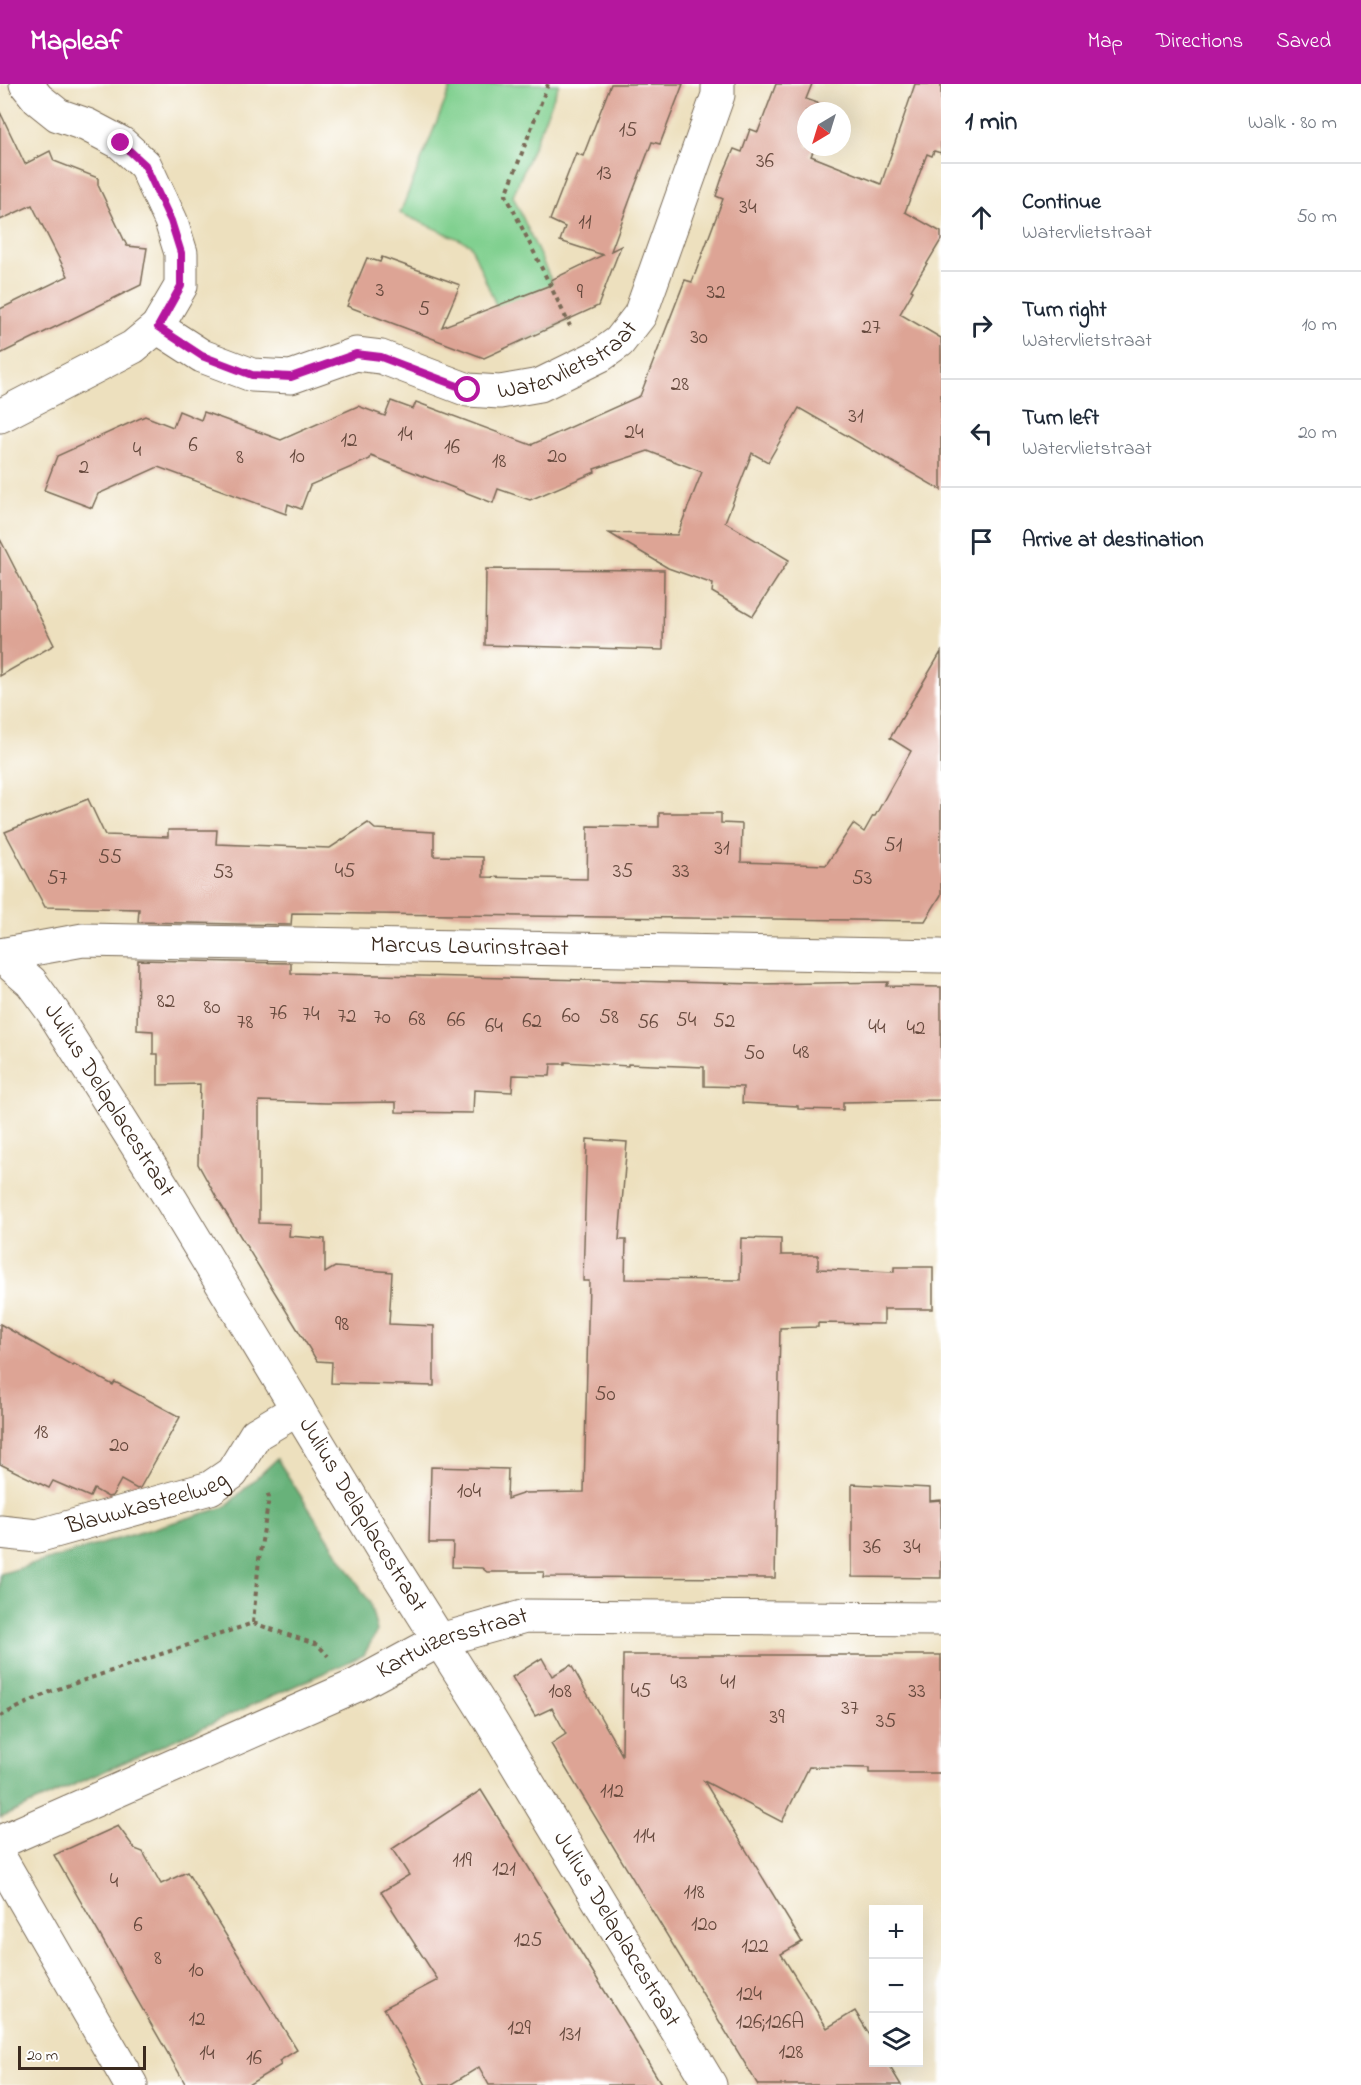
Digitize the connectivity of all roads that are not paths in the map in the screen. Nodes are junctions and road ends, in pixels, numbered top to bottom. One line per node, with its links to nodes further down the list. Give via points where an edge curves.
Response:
1 (26, 84): 3 (street, via 58,115 121,143 145,165 181,253 181,286)
2 (718, 84): 3 (street, Watervlietstraat, via 718,95 640,315 619,342 540,385 500,392 468,390 381,357 356,354 291,377 252,375 202,356)
3 (158, 327): 4 (street, via 133,347)
4 (0, 416)
5 (0, 955): 6 (street, Marcus Laurinstraat, via 83,940); 7 (street, Julius Delaplacestraat, via 31,982 53,1012)
6 (941, 956)
7 (298, 1409): 8 (street, Blauwkasteelweg, via 256,1434 232,1473 210,1488 37,1536); 10 (street, Julius Delaplacestraat)
8 (0, 1532)
9 (941, 1619): 10 (street, Kartuizersstraat, via 526,1616)
10 (440, 1640): 11 (street, Kartuizersstraat, via 355,1686); 14 (street, Julius Delaplacestraat)
11 (0, 1842)
12 (0, 1858): 13 (street)
13 (131, 2085)
14 (711, 2085)

